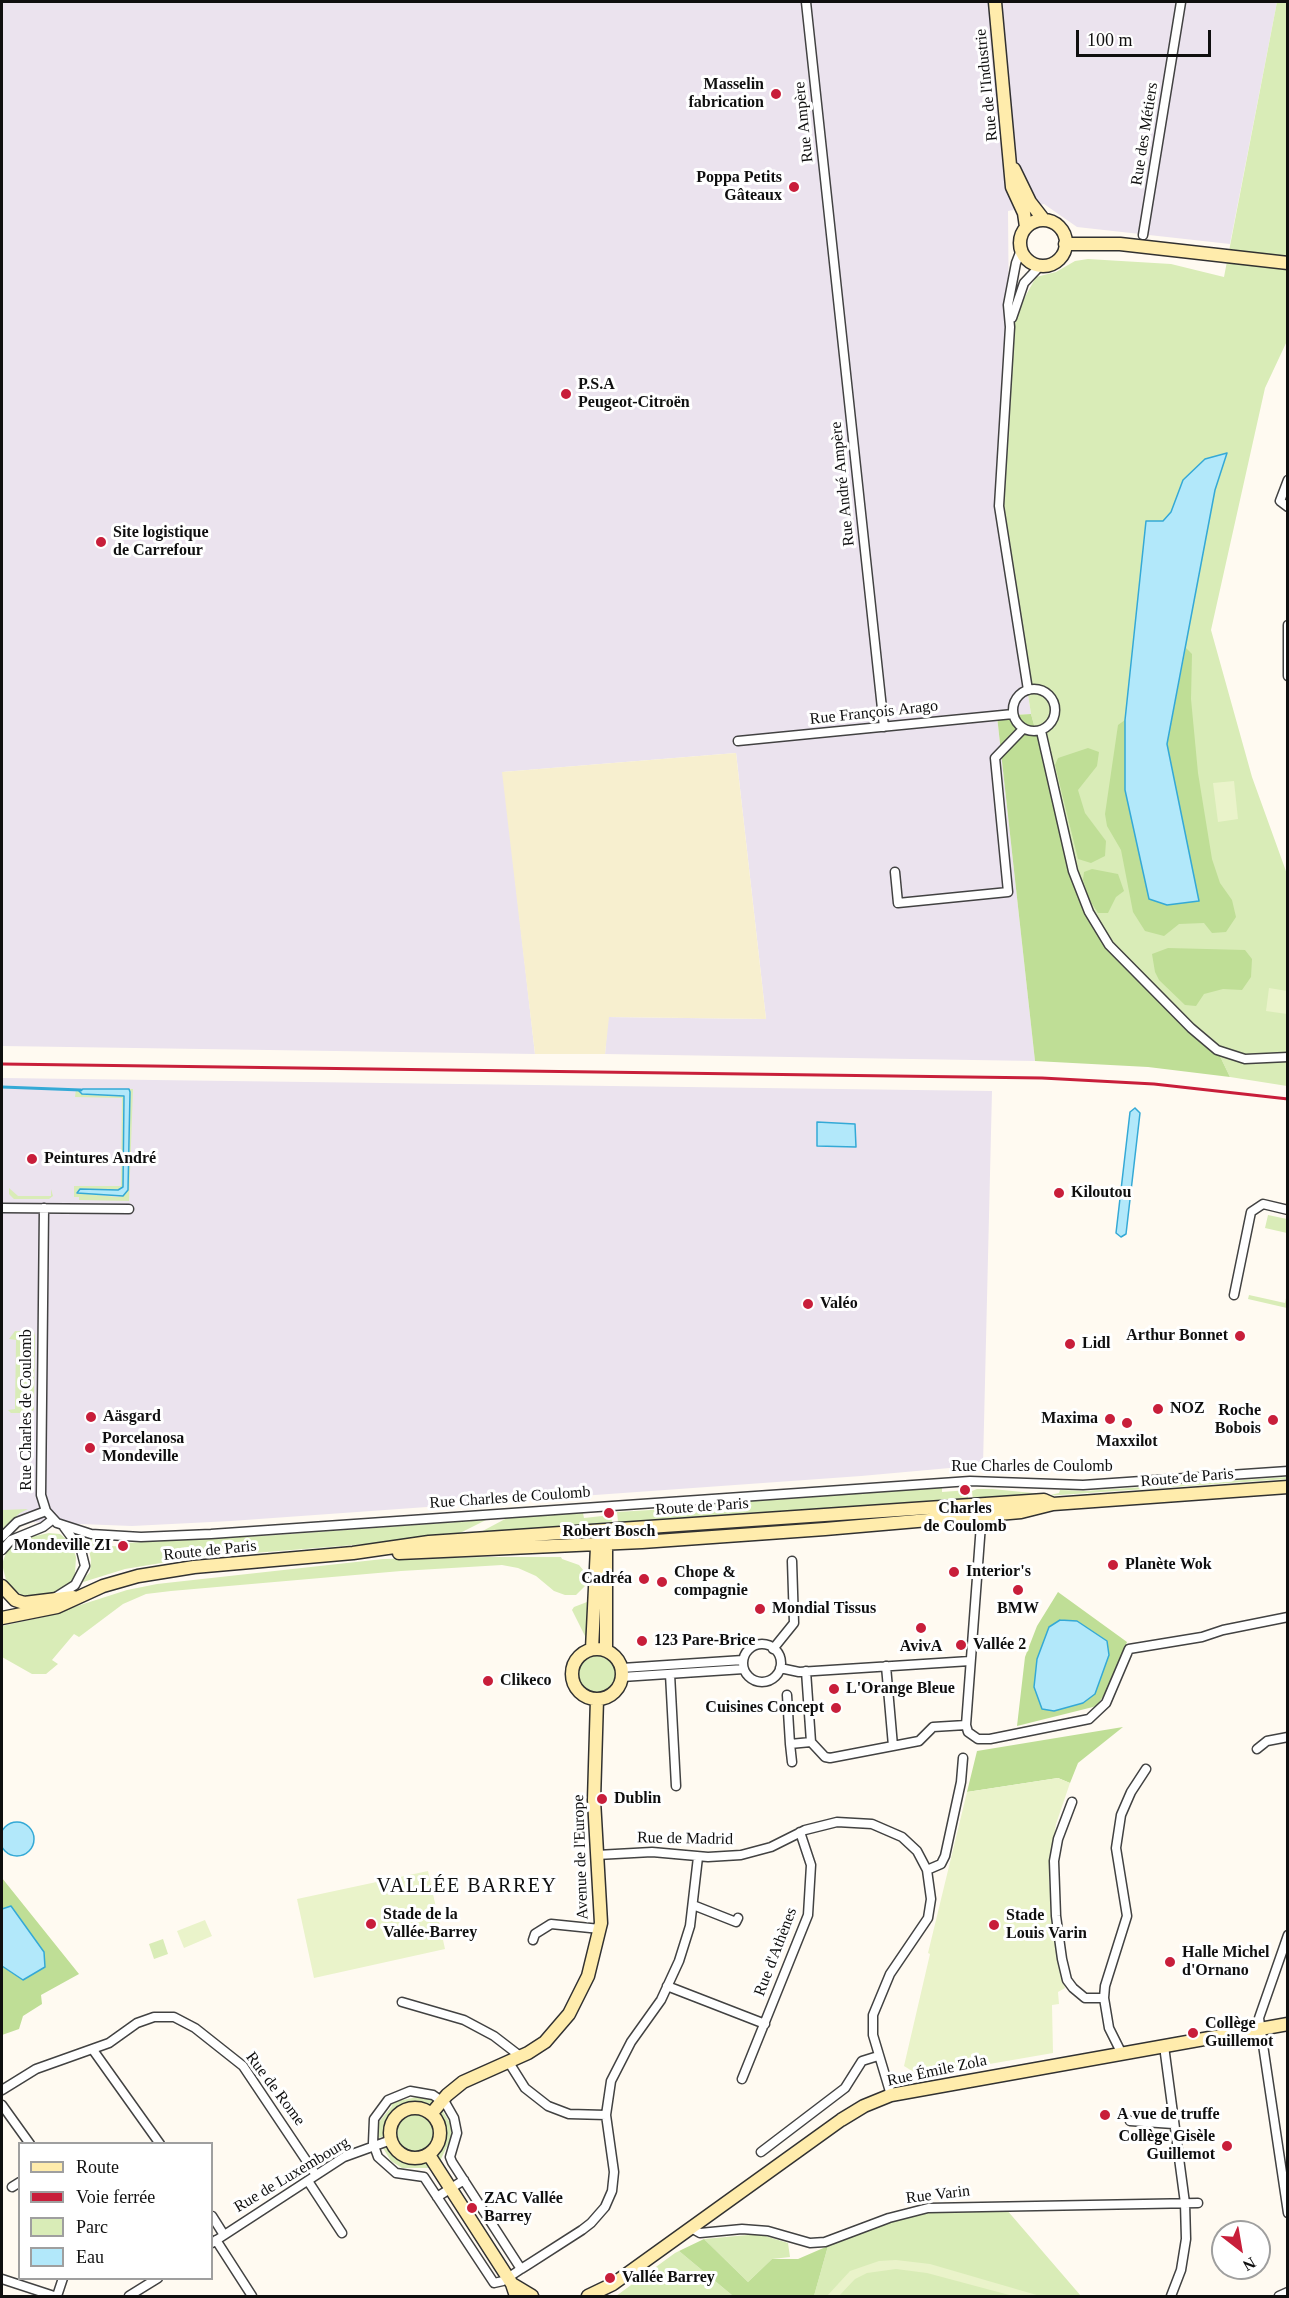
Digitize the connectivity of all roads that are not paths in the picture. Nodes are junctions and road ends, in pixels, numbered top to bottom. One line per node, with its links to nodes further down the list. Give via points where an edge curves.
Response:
1 (806, 2): 8 (street, Rue Ampère)
2 (995, 2): 4 (main road, Rue de l'Industrie)
3 (1181, 2): 7 (street, Rue des Métiers)
4 (1012, 165): 5 (main road, Rue de l'Industrie, via 1030,202); 6 (main road, Rue de l'Industrie, via 1013,193 1024,213)
5 (1044, 220): 6 (main road); 9 (main road, via 1059,227)
6 (1026, 227): 10 (main road, via 1020,240)
7 (1143, 235)
8 (832, 238): 21 (street, Rue André Ampère)
9 (1065, 244): 11 (main road, via 1120,244); 12 (main road, via 1056,261)
10 (1021, 250): 12 (main road, via 1028,260); 13 (street, via 1011,286)
11 (1287, 263)
12 (1041, 265): 13 (street, via 1024,283)
13 (1010, 327): 19 (street, via 999,506)
14 (1287, 480): 15 (street, via 1280,501)
15 (1287, 507)
16 (1287, 625): 17 (street)
17 (1287, 640): 18 (street)
18 (1287, 676)
19 (1028, 690): 20 (street, via 1016,700); 23 (street, via 1045,692 1056,707 1051,724)
20 (1013, 714): 21 (street, Rue François Arago); 22 (street)
21 (884, 727): 24 (street, Rue François Arago)
22 (1023, 729): 23 (street); 25 (street, via 995,758 1008,892 898,903)
23 (1041, 731): 26 (street, via 1073,871 1089,912 1109,945 1217,1050 1245,1059)
24 (738, 741)
25 (895, 872)
26 (1287, 1057)
27 (2, 1208): 28 (street)
28 (44, 1208): 29 (street); 36 (street, Rue Charles de Coulomb, via 41,1488)
29 (129, 1209)
30 (1287, 1210): 31 (street, via 1263,1204 1251,1212)
31 (1234, 1295)
32 (1287, 1471): 39 (street, Rue Charles de Coulomb, via 1083,1485 969,1481 141,1537 100,1536)
33 (1287, 1487): 35 (main road, Route de Paris)
34 (992, 1504): 35 (main road, Route de Paris, via 1044,1500); 37 (street); 40 (main road, Route de Paris)
35 (1053, 1504): 37 (main road, Route de Paris, via 1021,1512)
36 (46, 1510): 38 (street, Rue Charles de Coulomb); 41 (street, via 17,1522)
37 (980, 1515): 42 (main road, Route de Paris); 54 (street)
38 (52, 1520): 39 (street, Rue Charles de Coulomb); 43 (street, via 11,1540)
39 (64, 1527): 47 (street, via 81,1550 85,1566 75,1585)
40 (602, 1530): 42 (main road); 44 (main road, Route de Paris, via 429,1542)
41 (2, 1537)
42 (602, 1544): 44 (main road, Route de Paris); 51 (main road); 53 (main road)
43 (2, 1550)
44 (353, 1553): 48 (main road, Route de Paris, via 194,1567 138,1576)
45 (792, 1561): 52 (street, via 795,1623)
46 (2, 1586): 47 (main road, Route de Paris, via 15,1600 24,1603)
47 (55, 1597): 48 (main road, Route de Paris)
48 (74, 1597): 50 (main road, Route de Paris, via 57,1607)
49 (1287, 1617): 63 (street, via 1129,1649 1106,1703 1089,1719 990,1739 974,1737)
50 (2, 1618)
51 (592, 1649): 53 (main road); 62 (main road, via 575,1660 572,1678 582,1695)
52 (773, 1649): 55 (street, via 757,1645 747,1652); 57 (street)
53 (606, 1650): 59 (main road, via 614,1655)
54 (970, 1660): 56 (street); 63 (street)
55 (743, 1665): 57 (street, via 751,1679 762,1682 773,1678); 59 (street); 60 (street)
56 (886, 1666): 58 (street); 67 (street)
57 (780, 1668): 58 (street)
58 (806, 1671): 65 (street)
59 (622, 1673): 60 (street); 62 (main road, via 612,1695)
60 (670, 1674): 72 (street)
61 (787, 1695): 66 (street)
62 (597, 1699): 75 (main road, Avenue de l'Europe)
63 (966, 1725): 67 (street, via 933,1727 919,1741)
64 (1287, 1737): 68 (street, via 1267,1741)
65 (811, 1742): 66 (street); 67 (street, via 830,1758)
66 (790, 1744): 70 (street)
67 (893, 1746)
68 (1257, 1749)
69 (963, 1758): 77 (street, via 945,1856 941,1864)
70 (792, 1762)
71 (1146, 1769): 84 (street, via 1121,1815 1116,1848 1127,1916)
72 (676, 1786)
73 (1072, 1802): 84 (street, via 1054,1861 1062,1959 1073,1988 1085,1998)
74 (800, 1832): 76 (street, Rue de Madrid, via 755,1852); 77 (street, Rue de Madrid, via 837,1822 881,1827 910,1843); 86 (street, Rue d'Athènes, via 811,1865 808,1915)
75 (597, 1855): 76 (street, Rue de Madrid, via 652,1852); 80 (main road, Avenue de l'Europe)
76 (698, 1857): 78 (street)
77 (927, 1870): 92 (street, via 931,1899 928,1918 890,1974 873,2015)
78 (693, 1905): 79 (street, via 736,1922); 83 (street, via 685,1945)
79 (738, 1918)
80 (600, 1929): 82 (street, via 551,1924 535,1934); 93 (main road, Avenue de l'Europe, via 588,1976 572,2008 545,2042)
81 (1287, 1935): 88 (street, via 1259,2018)
82 (533, 1940)
83 (668, 1986): 86 (street); 100 (street, via 616,2068)
84 (1104, 1998): 91 (street, via 1109,2028)
85 (402, 2002): 93 (street, via 464,2020 494,2036)
86 (765, 2024): 94 (street, Rue d'Athènes)
87 (1287, 2024): 88 (main road, Rue Émile Zola)
88 (1260, 2029): 89 (main road, Rue Émile Zola); 116 (street)
89 (1164, 2046): 91 (main road, Rue Émile Zola); 102 (street)
90 (93, 2050): 95 (street, Rue de Rome, via 36,2069); 105 (street); 109 (street, Rue de Rome, via 154,2017 174,2017 190,2024 249,2073)
91 (1122, 2054): 96 (main road, Rue Émile Zola)
92 (878, 2056): 96 (street); 107 (street, via 862,2061 845,2088)
93 (514, 2059): 97 (main road, Avenue de l'Europe, via 463,2082); 100 (street, via 525,2088 548,2106 577,2115)
94 (742, 2079)
95 (2, 2090)
96 (891, 2096): 118 (main road, Rue Émile Zola, via 841,2120)
97 (442, 2101): 99 (main road, Avenue de l'Europe); 106 (street, via 418,2091 388,2100 374,2119); 110 (street, via 457,2125 457,2141 450,2157)
98 (2, 2105): 104 (street)
99 (432, 2113): 103 (main road, via 414,2107 401,2111 393,2121); 108 (main road, via 441,2135)
100 (606, 2115): 121 (street, via 614,2172 610,2198 591,2223)
101 (1130, 2121): 102 (street)
102 (1173, 2124): 114 (street)
103 (391, 2140): 106 (street, Rue de Luxembourg); 108 (main road, via 406,2157)
104 (29, 2142)
105 (159, 2142)
106 (374, 2146): 109 (street, Rue de Luxembourg, via 344,2157); 113 (street, via 389,2168 404,2175 421,2175)
107 (761, 2152)
108 (429, 2155): 112 (main road)
109 (316, 2175): 111 (street, Rue de Luxembourg)
110 (464, 2180): 112 (street); 121 (street)
111 (308, 2181): 119 (street); 120 (street, Rue de Luxembourg)
112 (450, 2188): 113 (street); 125 (main road)
113 (437, 2197): 125 (street, via 492,2281)
114 (1185, 2203): 115 (street, Rue Varin); 118 (street, Rue Varin, via 928,2208 817,2243 768,2230 700,2233); 135 (street, via 1186,2239 1181,2270)
115 (1198, 2203)
116 (1287, 2212)
117 (213, 2221): 120 (street)
118 (691, 2228): 126 (main road, Rue Émile Zola)
119 (342, 2233)
120 (217, 2239): 130 (street)
121 (521, 2270): 125 (street)
122 (2, 2279): 128 (street)
123 (62, 2280): 128 (street)
124 (155, 2280): 129 (street)
125 (510, 2281): 131 (main road); 132 (main road)
126 (611, 2286): 133 (main road, Rue Émile Zola); 134 (main road, Rue Émile Zola)
127 (1287, 2292): 136 (street)
128 (56, 2296)
129 (129, 2296)
130 (252, 2296)
131 (516, 2296)
132 (532, 2296)
133 (588, 2296)
134 (601, 2296)
135 (1171, 2296)
136 (1279, 2296)

